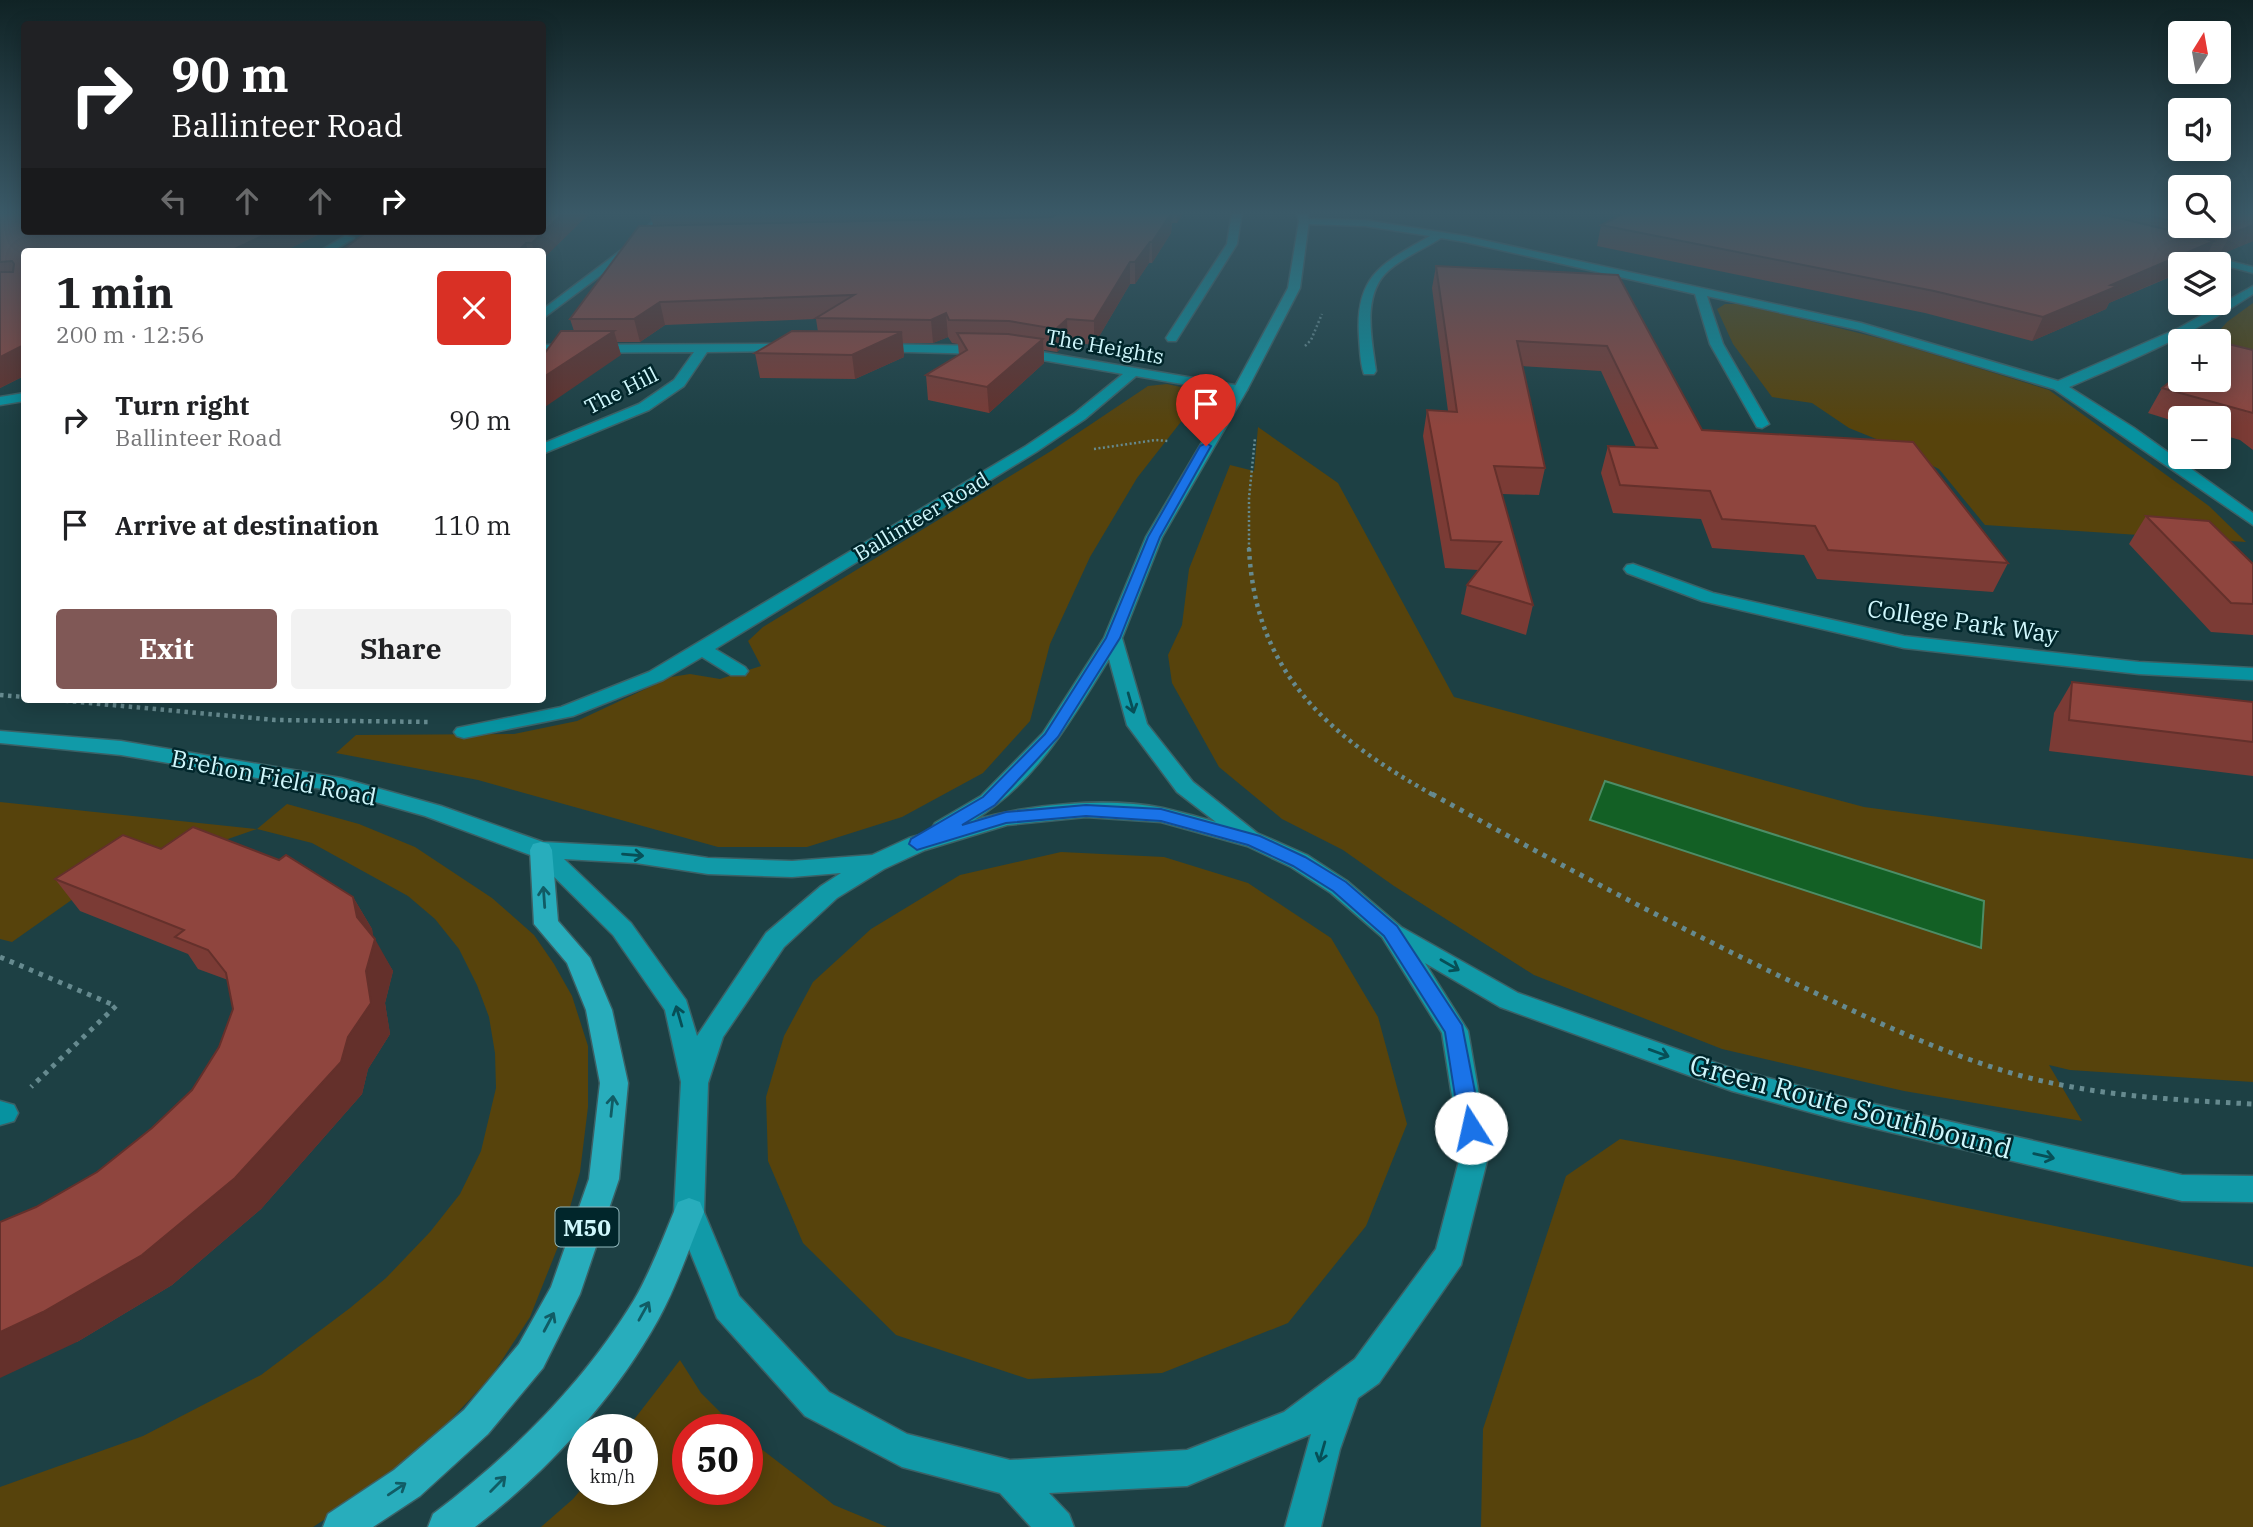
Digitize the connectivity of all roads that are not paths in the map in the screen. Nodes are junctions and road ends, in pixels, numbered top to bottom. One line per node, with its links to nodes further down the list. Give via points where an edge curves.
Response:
1 (587, 283): 8 (street)
2 (1207, 283): 9 (street)
3 (1295, 283): 19 (main road)
4 (1374, 283): 16 (street, via 1363,316)
5 (1665, 283): 7 (street)
6 (2253, 289): 10 (street, via 2223,311)
7 (1700, 291): 18 (street, via 1861,327); 22 (street, via 1716,344)
8 (546, 313)
9 (1172, 338)
10 (2159, 343): 11 (street); 18 (street)
11 (2168, 346)
12 (804, 348): 15 (street)
13 (855, 348): 17 (street, The Heights, via 1004,351)
14 (546, 349): 15 (street)
15 (703, 349): 23 (street, The Hill, via 679,383 644,407)
16 (1368, 371)
17 (1133, 372): 19 (street, The Heights); 27 (street, Ballinteer Road, via 1031,449)
18 (2059, 386): 24 (street)
19 (1240, 390): 26 (main road, via 1154,537)
20 (21, 398): 21 (street)
21 (0, 401)
22 (1762, 424)
23 (546, 448)
24 (2253, 520)
25 (1633, 569): 29 (street, College Park Way, via 1708,597 1904,642 2139,668)
26 (1113, 638): 32 (main road, one-way to 32, via 1137,725 1185,787); 33 (main road, via 1051,737 989,801)
27 (702, 649): 28 (street); 30 (street, Ballinteer Road, via 656,676 566,712)
28 (738, 671)
29 (2253, 674)
30 (464, 732)
31 (0, 737): 34 (main road, Brehon Field Road, via 121,748 341,785 433,811)
32 (1254, 840): 33 (main road, via 1161,815 1086,810 1006,818); 36 (main road, via 1339,887)
33 (917, 844): 35 (main road)
34 (541, 850): 35 (main road, Brehon Field Road, one-way to 35, via 636,855 708,866); 37 (main road, Brehon Field Road, one-way to 34, via 677,1007 622,929); 42 (highway, M50, one-way to 34, via 407,1483 476,1422 531,1356 564,1294 604,1179 614,1083 599,1010 578,958 545,924)
35 (876, 863): 37 (main road, via 829,892 775,940 711,1032)
36 (1391, 931): 38 (main road, Green Route Southbound, one-way to 38, via 1509,1000 1732,1080 2182,1188); 40 (main road, via 1455,1031 1475,1153 1450,1255 1367,1371)
37 (694, 1083): 39 (main road)
38 (2253, 1189)
39 (689, 1212): 41 (main road, via 728,1307 817,1404 902,1450); 43 (highway, one-way to 39, via 476,1506 561,1421 619,1353 647,1308)
40 (1345, 1388): 41 (main road, via 1296,1423 1187,1468); 45 (main road, one-way to 45)
41 (1010, 1478): 44 (main road)
42 (341, 1527)
43 (446, 1527)
44 (1056, 1527)
45 (1303, 1527)

